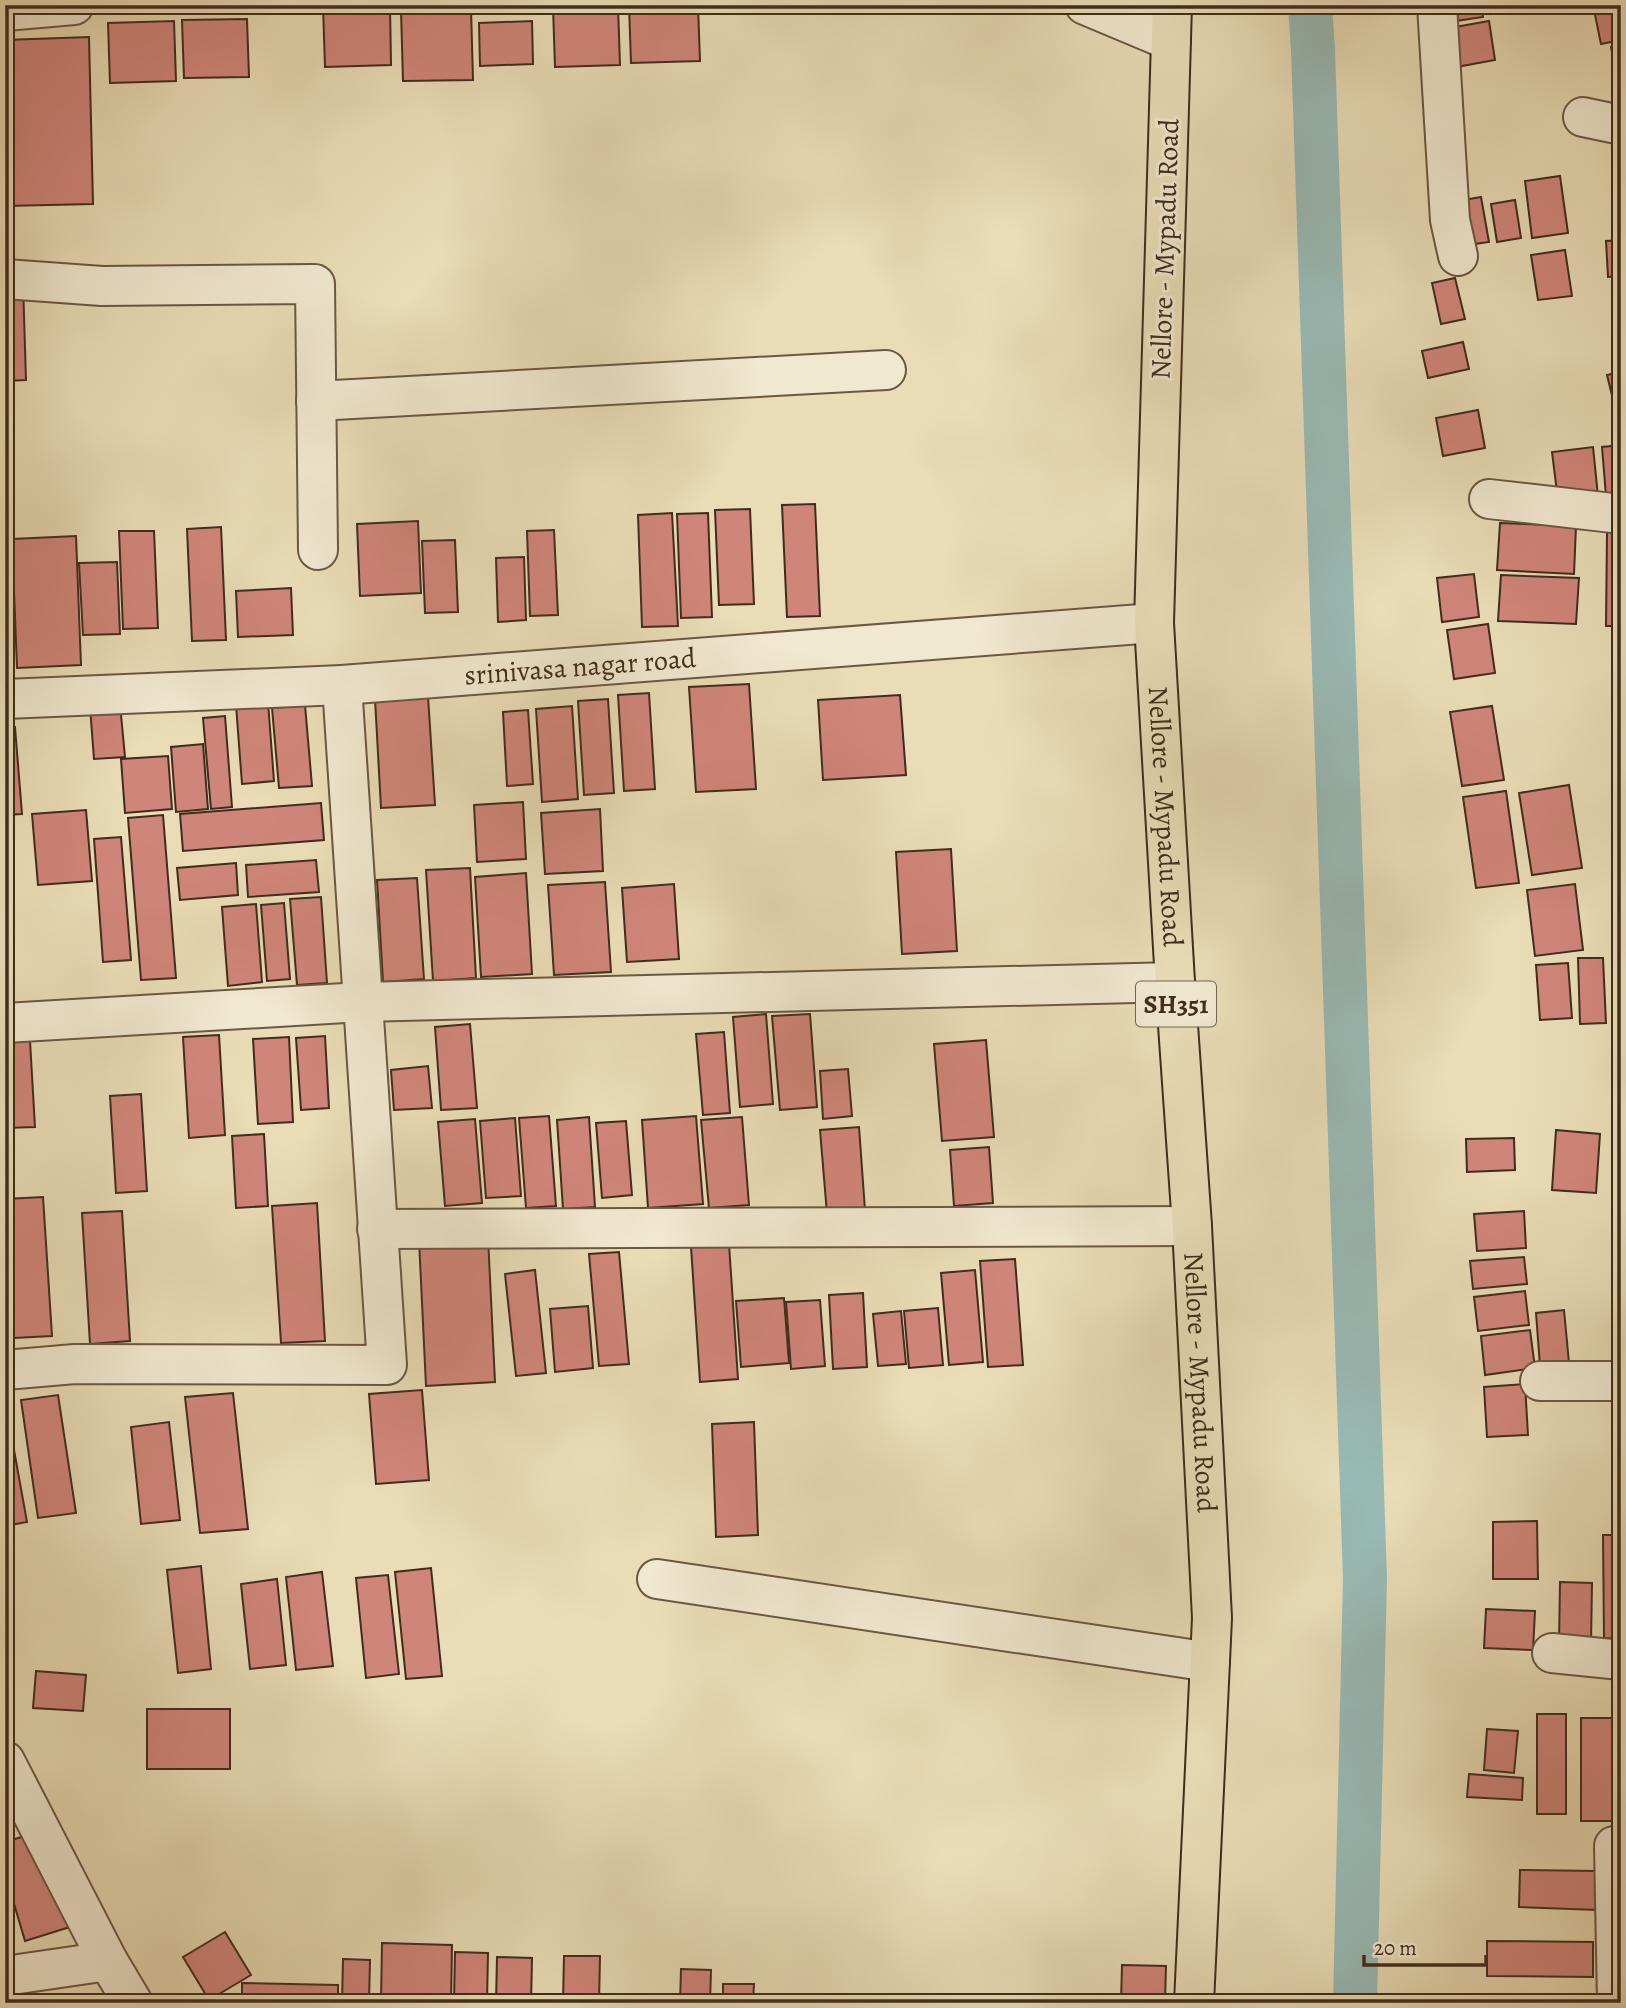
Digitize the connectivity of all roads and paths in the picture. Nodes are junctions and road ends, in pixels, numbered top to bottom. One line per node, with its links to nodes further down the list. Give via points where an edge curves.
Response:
1 (74, 5): 4 (street)
2 (1085, 5): 5 (street)
3 (1437, 5): 8 (street, via 1450,220)
4 (5, 12)
5 (1171, 23): 15 (main road, Nellore - Mypadu Road / SH351)
6 (1583, 117): 7 (street)
7 (1621, 125)
8 (1458, 256)
9 (5, 279): 11 (street, via 102,286 315,284)
10 (886, 370): 11 (street)
11 (316, 401): 14 (street)
12 (1489, 499): 13 (street)
13 (1621, 514)
14 (318, 550)
15 (1154, 623): 16 (street, srinivasa nagar road); 18 (main road, Nellore - Mypadu Road / SH351)
16 (342, 685): 17 (street, srinivasa nagar road); 19 (street)
17 (5, 699)
18 (1174, 982): 19 (street); 21 (main road, Nellore - Mypadu Road / SH351)
19 (362, 1002): 20 (street); 22 (street)
20 (5, 1023)
21 (1192, 1226): 22 (street); 29 (main road, Nellore - Mypadu Road / SH351, via 1212,1618)
22 (377, 1229): 23 (street, via 387,1365 75,1364)
23 (5, 1370)
24 (1540, 1381): 25 (street)
25 (1621, 1381)
26 (657, 1579): 29 (street)
27 (1552, 1653): 28 (street)
28 (1621, 1660)
29 (1210, 1662): 35 (main road, Nellore - Mypadu Road / SH351)
30 (5, 1761): 32 (street)
31 (1614, 1846): 36 (street)
32 (108, 1961): 33 (street); 34 (street)
33 (5, 1976)
34 (133, 2003)
35 (1194, 2003)
36 (1617, 2003)

